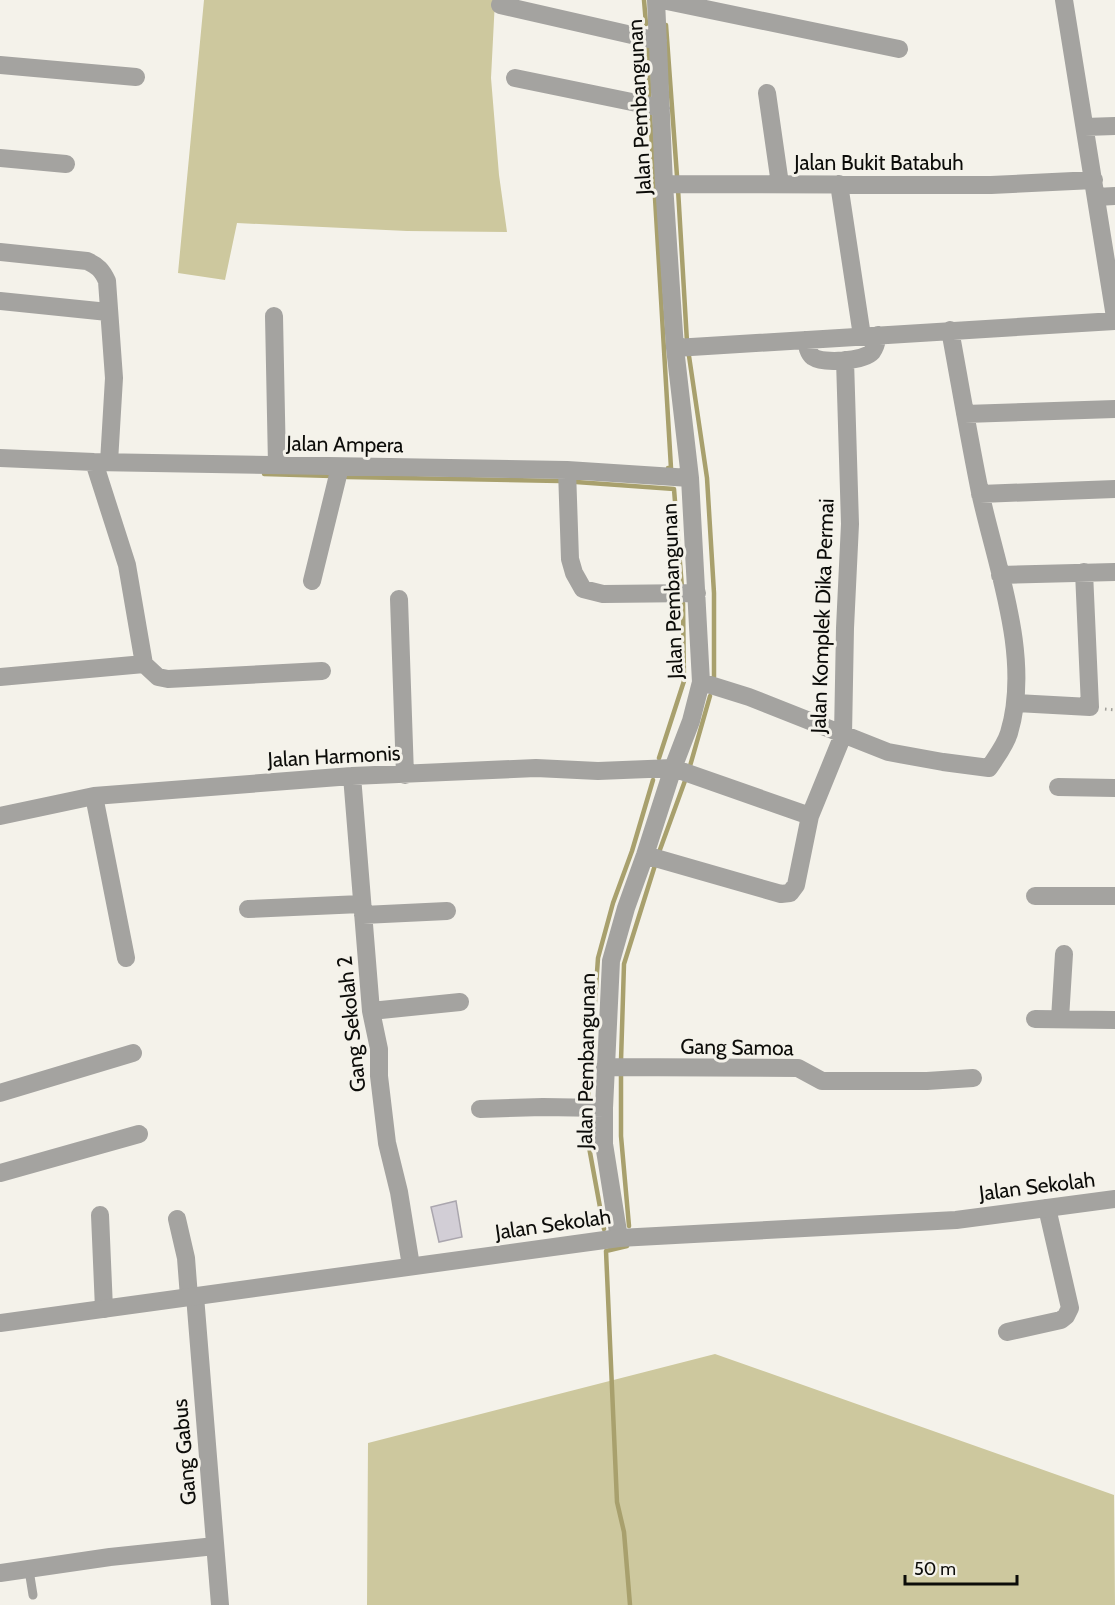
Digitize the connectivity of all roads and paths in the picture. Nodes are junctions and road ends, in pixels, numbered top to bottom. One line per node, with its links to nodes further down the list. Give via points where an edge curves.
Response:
1 (662, 0): 4 (street, Jalan Pembangunan); 5 (street)
2 (1064, 0): 12 (street)
3 (500, 5): 4 (street)
4 (658, 41): 10 (street, Jalan Pembangunan)
5 (899, 48)
6 (0, 64): 7 (street)
7 (136, 77)
8 (515, 78): 10 (street)
9 (767, 93): 16 (street)
10 (661, 108): 15 (street, Jalan Pembangunan)
11 (1115, 126): 12 (street)
12 (1085, 127): 18 (street)
13 (0, 158): 14 (street)
14 (66, 164)
15 (664, 184): 16 (street, Jalan Bukit Batabuh); 28 (street, Jalan Pembangunan)
16 (780, 184): 17 (street, Jalan Bukit Batabuh)
17 (838, 184): 18 (street, Jalan Bukit Batabuh); 26 (street)
18 (1095, 188): 19 (street, Jalan Bukit Batabuh); 24 (street)
19 (1115, 196)
20 (0, 252): 22 (street, via 87,261 99,266 107,281)
21 (0, 301): 22 (street)
22 (108, 312): 33 (street, via 114,378)
23 (274, 316): 34 (street)
24 (1115, 319): 25 (street)
25 (950, 330): 26 (street); 31 (street)
26 (870, 335): 27 (street); 29 (street, via 872,352 866,357)
27 (806, 340): 28 (street); 29 (street, via 813,357 825,362)
28 (675, 348): 37 (street, Jalan Pembangunan)
29 (846, 360): 51 (street, Jalan Komplek Dika Permai, via 850,524)
30 (1115, 409): 31 (street)
31 (965, 414): 39 (street)
32 (0, 458): 33 (street, Jalan Ampera)
33 (101, 462): 34 (street, Jalan Ampera); 46 (street, via 127,565)
34 (278, 465): 35 (street, Jalan Ampera)
35 (340, 466): 36 (street, Jalan Ampera); 43 (street)
36 (567, 471): 37 (street, Jalan Ampera); 44 (street, via 570,559 583,589 603,594)
37 (690, 478): 44 (street, Jalan Pembangunan)
38 (1115, 489): 39 (street)
39 (980, 494): 42 (street)
40 (1084, 572): 41 (street); 42 (street); 50 (street, via 1090,707)
41 (1115, 572)
42 (1000, 574): 50 (street, via 1017,662)
43 (312, 581)
44 (697, 593): 49 (street, Jalan Pembangunan)
45 (399, 599): 53 (street)
46 (144, 664): 47 (street, via 158,677 168,679); 48 (street)
47 (322, 671)
48 (0, 677)
49 (701, 682): 51 (street); 52 (street, Jalan Pembangunan)
50 (1016, 703): 51 (street, via 1009,734 989,768 888,752)
51 (843, 735): 59 (street, Jalan Komplek Dika Permai)
52 (673, 768): 53 (street, Jalan Harmonis, via 536,768); 59 (street); 60 (street, Jalan Pembangunan)
53 (405, 775): 54 (street, Jalan Harmonis)
54 (352, 776): 57 (street, Jalan Harmonis); 64 (street, Gang Sekolah 2)
55 (1058, 787): 56 (street)
56 (1115, 788)
57 (94, 796): 58 (street, Jalan Harmonis); 67 (street)
58 (0, 816)
59 (810, 816): 60 (street, Jalan Komplek Dika Permai, via 796,885 790,894)
60 (645, 855): 74 (street, Jalan Pembangunan, via 611,961)
61 (1035, 896): 62 (street)
62 (1115, 896)
63 (248, 909): 64 (street)
64 (362, 910): 65 (street); 69 (street, Gang Sekolah 2)
65 (447, 911)
66 (1064, 954): 71 (street)
67 (126, 958)
68 (460, 1002): 69 (street)
69 (371, 1011): 86 (street, Gang Sekolah 2, via 379,1049 387,1143)
70 (1035, 1019): 71 (street)
71 (1060, 1019): 72 (street)
72 (1115, 1020)
73 (133, 1053): 76 (street)
74 (606, 1067): 75 (street, Gang Samoa, via 798,1068 822,1081); 77 (street, Jalan Pembangunan)
75 (973, 1078)
76 (0, 1093)
77 (604, 1108): 78 (street); 85 (street, Jalan Pembangunan, via 604,1144)
78 (480, 1109)
79 (139, 1134): 80 (street)
80 (0, 1173)
81 (1115, 1199): 82 (street, Jalan Sekolah)
82 (1047, 1208): 85 (street, Jalan Sekolah, via 956,1220); 90 (street, via 1069,1312 1061,1320)
83 (100, 1215): 88 (street)
84 (177, 1219): 87 (street, Gang Gabus)
85 (619, 1238): 86 (street, Jalan Sekolah)
86 (411, 1266): 87 (street, Jalan Sekolah)
87 (192, 1296): 88 (street, Jalan Sekolah); 91 (street, Gang Gabus)
88 (104, 1309): 89 (street, Jalan Sekolah)
89 (0, 1323)
90 (1007, 1332)
91 (215, 1546): 92 (street); 95 (street, Gang Gabus)
92 (29, 1570): 93 (street); 94 (lane)
93 (0, 1573)
94 (33, 1595)
95 (220, 1605)

